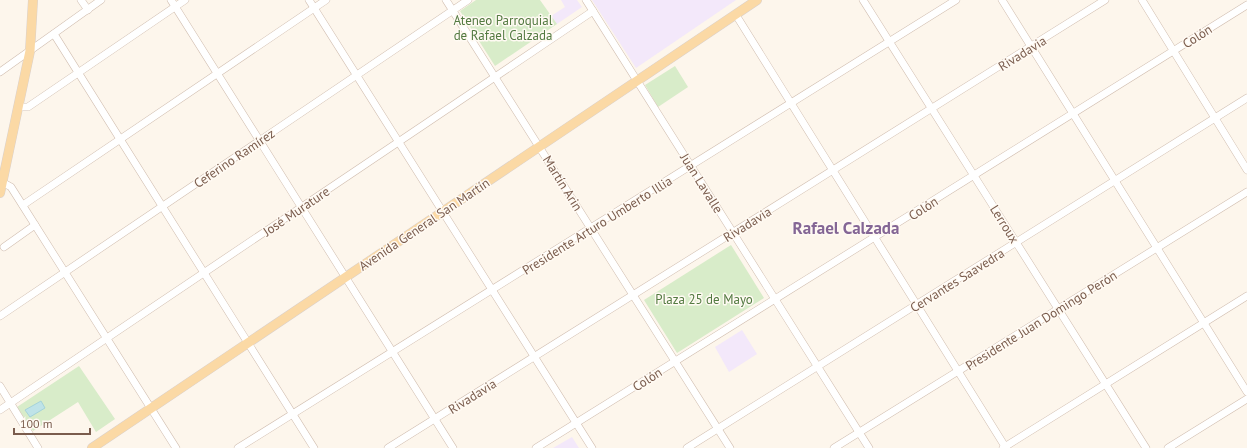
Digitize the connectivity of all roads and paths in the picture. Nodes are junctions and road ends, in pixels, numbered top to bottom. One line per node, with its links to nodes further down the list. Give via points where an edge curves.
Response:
1 (33, 0): 27 (main road)
2 (81, 0): 20 (street)
3 (101, 0): 20 (street)
4 (171, 0): 18 (street)
5 (185, 0): 18 (street)
6 (309, 0): 19 (street)
7 (326, 0): 19 (street)
8 (446, 0): 21 (street, Martín Arin)
9 (468, 0): 21 (street, Ceferino Ramírez)
10 (586, 0): 22 (street, Juan Lavalle)
11 (757, 0): 23 (main road, Avenida General San Martín)
12 (863, 0): 25 (street, Lerroux)
13 (956, 0): 25 (street, Presidente Arturo Umberto Illia)
14 (1002, 0): 26 (street)
15 (1105, 0): 26 (street, Rivadavia)
16 (1142, 0): 28 (street)
17 (1247, 5): 28 (street, Colón)
18 (175, 7): 30 (street); 31 (street)
19 (314, 8): 31 (street); 32 (street)
20 (88, 10): 24 (street)
21 (452, 10): 32 (street, Ceferino Ramírez); 33 (street, Martín Arin)
22 (593, 11): 33 (street, José Murature); 34 (street, Juan Lavalle)
23 (736, 15): 34 (main road, Avenida General San Martín); 36 (street)
24 (54, 34): 27 (street); 30 (street)
25 (890, 42): 36 (street, Presidente Arturo Umberto Illia); 38 (street, Lerroux)
26 (1031, 47): 38 (street, Rivadavia); 39 (street)
27 (30, 51): 29 (street); 37 (main road)
28 (1174, 51): 39 (street, Colón); 40 (street)
29 (0, 72)
30 (78, 72): 37 (street, via 28,107); 41 (street)
31 (217, 73): 41 (street); 42 (street)
32 (356, 74): 42 (street, Ceferino Ramírez); 43 (street)
33 (495, 76): 43 (street, José Murature); 44 (street, Martín Arin)
34 (638, 81): 44 (main road, Avenida General San Martín); 45 (street, Juan Lavalle)
35 (1247, 98): 40 (street, Cervantes Saavedra)
36 (791, 104): 45 (street, Presidente Arturo Umberto Illia); 47 (street)
37 (18, 107): 50 (main road)
38 (932, 109): 47 (street, Rivadavia); 48 (street, Lerroux)
39 (1074, 114): 48 (street, Colón); 49 (street)
40 (1215, 118): 46 (street); 49 (street, Cervantes Saavedra)
41 (119, 139): 53 (street); 54 (street)
42 (259, 140): 54 (street, Ceferino Ramírez); 55 (street)
43 (398, 142): 55 (street, José Murature); 56 (street)
44 (539, 146): 56 (main road, Avenida General San Martín); 58 (street, Martín Arin)
45 (691, 167): 58 (street, Presidente Arturo Umberto Illia); 59 (street, Juan Lavalle)
46 (1247, 170)
47 (833, 171): 59 (street, Rivadavia); 60 (street)
48 (975, 176): 60 (street, Colón); 61 (street, Lerroux)
49 (1115, 179): 61 (street, Cervantes Saavedra); 63 (street)
50 (1, 182): 52 (main road); 53 (street, via 11,187)
51 (1247, 192): 63 (street, Presidente Juan Domingo Perón)
52 (0, 194)
53 (23, 205): 57 (street)
54 (162, 207): 64 (street, Ceferino Ramírez); 65 (street)
55 (301, 207): 65 (street, José Murature); 66 (street)
56 (442, 211): 66 (main road, Avenida General San Martín); 67 (street)
57 (35, 225): 62 (street); 64 (street)
58 (591, 228): 67 (street, Presidente Arturo Umberto Illia); 68 (street, Martín Arin)
59 (733, 232): 68 (street, Rivadavia); 70 (street, Juan Lavalle)
60 (875, 238): 70 (street, Colón); 71 (street)
61 (1016, 243): 71 (street, Cervantes Saavedra); 72 (street, Lerroux)
62 (4, 247)
63 (1157, 247): 72 (street, Presidente Juan Domingo Perón); 74 (street)
64 (65, 272): 73 (street, Ceferino Ramírez); 75 (street)
65 (203, 273): 75 (street, José Murature); 76 (street)
66 (346, 276): 76 (main road, Avenida General San Martín); 77 (street)
67 (492, 290): 77 (street, Presidente Arturo Umberto Illia); 78 (street)
68 (633, 295): 78 (street, Rivadavia); 79 (street, Martín Arin)
69 (1247, 296): 74 (street)
70 (775, 298): 79 (street, Colón); 80 (street, Juan Lavalle)
71 (917, 305): 80 (street, Cervantes Saavedra); 81 (street)
72 (1058, 309): 81 (street, Presidente Juan Domingo Perón); 82 (street, Lerroux)
73 (0, 316)
74 (1204, 323): 82 (street); 84 (street)
75 (107, 338): 86 (street, José Murature); 87 (street)
76 (248, 343): 87 (main road, Avenida General San Martín); 89 (street)
77 (393, 353): 89 (street, Presidente Arturo Umberto Illia); 90 (street)
78 (534, 357): 90 (street, Rivadavia); 91 (street)
79 (676, 361): 91 (street, Colón); 92 (street, Martín Arin)
80 (818, 366): 92 (street, Cervantes Saavedra); 93 (street, Juan Lavalle)
81 (958, 371): 93 (street, Presidente Juan Domingo Perón); 107 (street)
82 (1106, 384): 107 (street); 108 (street, Lerroux)
83 (0, 386): 86 (street)
84 (1247, 392)
85 (1247, 399): 109 (street)
86 (10, 403): 88 (street, José Murature); 94 (street)
87 (151, 408): 95 (main road, Avenida General San Martín); 96 (street)
88 (0, 410)
89 (293, 414): 97 (street, Presidente Arturo Umberto Illia); 98 (street)
90 (435, 419): 99 (street, Rivadavia); 100 (street)
91 (576, 423): 101 (street, Colón); 102 (street)
92 (718, 429): 103 (street, Cervantes Saavedra); 104 (street, Martín Arin)
93 (859, 432): 105 (street, Presidente Juan Domingo Perón); 106 (street, Juan Lavalle)
94 (38, 448)
95 (92, 448)
96 (176, 448)
97 (238, 448)
98 (314, 448)
99 (388, 448)
100 (453, 448)
101 (536, 448)
102 (592, 448)
103 (687, 448)
104 (730, 448)
105 (834, 448)
106 (869, 448)
107 (1005, 448)
108 (1146, 448)
109 (1168, 448)

